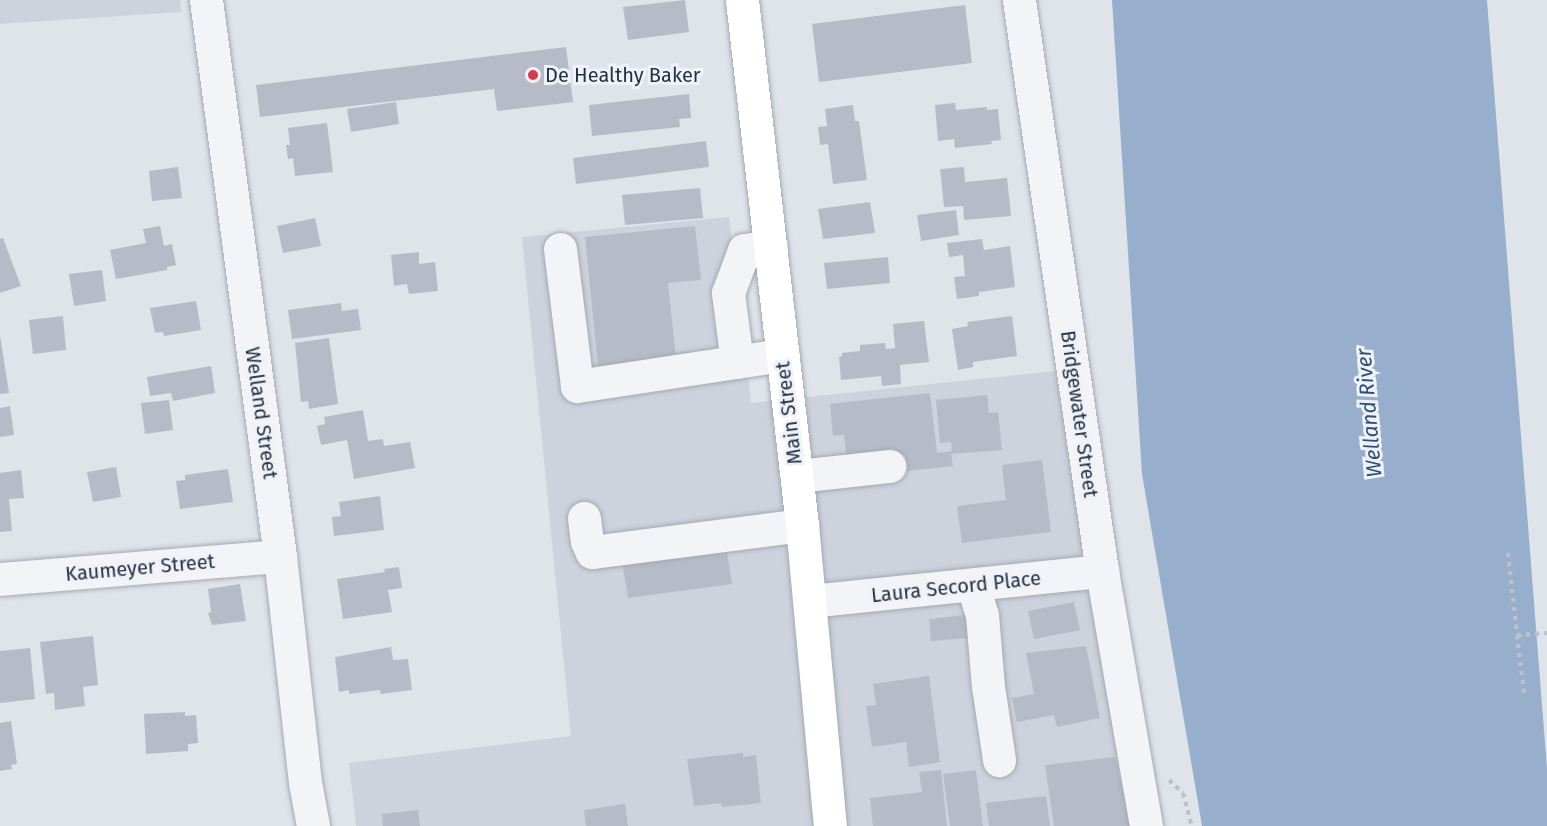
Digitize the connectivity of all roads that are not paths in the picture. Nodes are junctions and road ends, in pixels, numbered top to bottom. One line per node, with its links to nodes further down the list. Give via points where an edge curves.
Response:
1 (206, 0): 12 (street, Welland Street)
2 (742, 0): 4 (main road, Main Street)
3 (1019, 0): 13 (street, Bridgewater Street)
4 (771, 246): 6 (main road, Main Street); 7 (street, via 744,250 728,293)
5 (560, 249): 7 (street, via 577,386)
6 (783, 355): 7 (street); 9 (main road, Main Street)
7 (737, 362)
8 (889, 466): 9 (street)
9 (797, 476): 11 (main road, Main Street)
10 (584, 518): 11 (street, via 592,552)
11 (802, 525): 16 (main road, Main Street)
12 (280, 556): 14 (street, Kaumeyer Street); 18 (street, Welland Street)
13 (1102, 572): 15 (street, Laura Secord Place); 20 (street, Bridgewater Street)
14 (0, 579)
15 (973, 586): 16 (street, Laura Secord Place); 17 (street, via 982,615)
16 (810, 601): 19 (main road, Main Street)
17 (999, 760)
18 (313, 826)
19 (830, 826)
20 (1146, 826)

